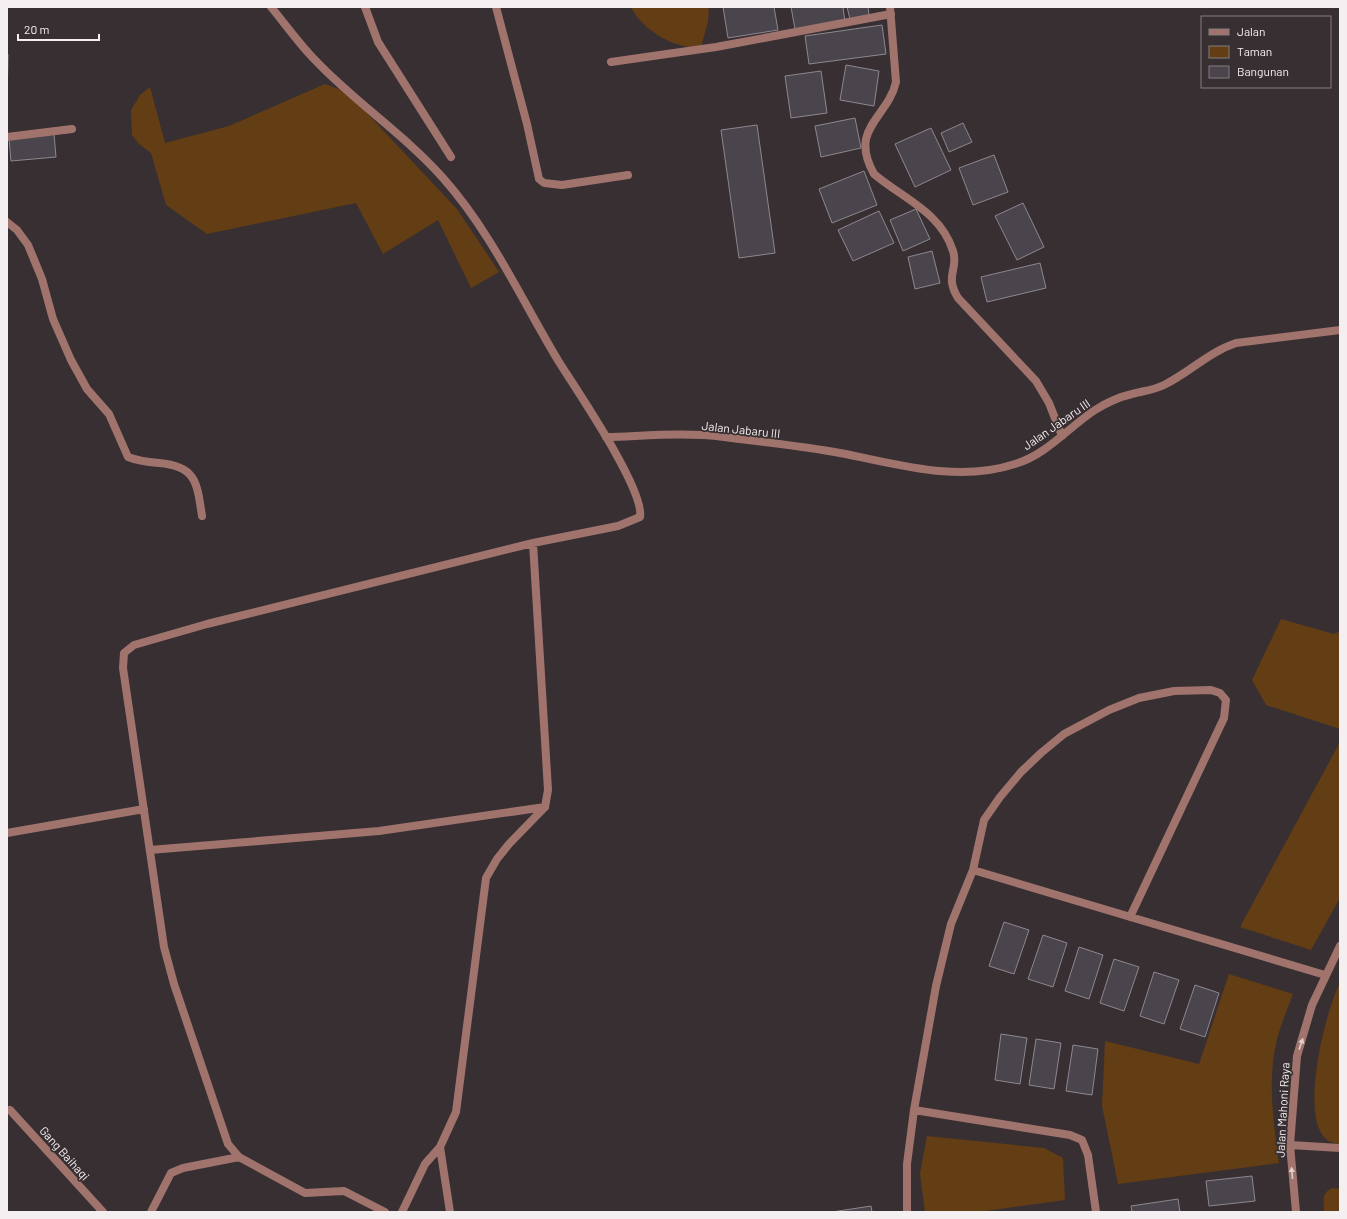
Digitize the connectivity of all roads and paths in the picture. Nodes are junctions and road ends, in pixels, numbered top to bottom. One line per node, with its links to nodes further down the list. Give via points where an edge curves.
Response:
1 (271, 7): 13 (street, via 316,61 443,178 498,255 559,362)
2 (365, 7): 8 (street, via 378,42)
3 (496, 7): 9 (street, via 539,179 544,184 562,185)
4 (891, 10): 5 (street, via 716,47); 12 (street, via 896,82 894,92 871,125 866,139 868,164 874,174 930,214 940,225 954,255 951,278 953,290 1036,381 1049,403)
5 (611, 62)
6 (72, 129): 7 (street)
7 (7, 137)
8 (451, 157)
9 (628, 175)
10 (7, 222): 14 (street, via 17,230 28,246 42,279 53,320 71,360 87,389 109,414 128,457 138,461 172,464 183,469 198,486)
11 (1340, 330): 12 (street, Jalan Jabaru III, via 1225,346 1162,386 1118,398 1095,410)
12 (1062, 436): 13 (street, Jalan Jabaru III, via 1027,460 987,470 964,472 916,469 839,453 722,437)
13 (606, 437): 15 (street, via 639,502 640,516 618,526)
14 (202, 516)
15 (533, 543): 16 (street, via 548,790); 17 (street, via 207,624 128,648 124,653 123,668)
16 (545, 807): 19 (street, via 379,831); 27 (street, via 505,849 486,878 456,1112)
17 (144, 809): 18 (street); 19 (street)
18 (7, 833)
19 (150, 850): 29 (street, via 164,947 174,984 228,1144)
20 (973, 870): 21 (street); 21 (street, via 984,820 1021,772 1064,734 1109,710 1139,698 1174,691 1211,690 1220,693 1226,700 1224,718); 25 (street, via 951,924 938,978)
21 (1130, 917): 23 (street)
22 (1340, 946): 23 (street, Jalan Mahoni Raya)
23 (1325, 975): 26 (street, Jalan Mahoni Raya, one-way to 23, via 1297,1056 1312,1005)
24 (10, 1110): 30 (street, Gang Baihaqi)
25 (914, 1110): 35 (street, via 907,1164); 36 (street, via 1070,1134 1082,1140 1088,1155)
26 (1290, 1145): 28 (street); 37 (street, Jalan Mahoni Raya, one-way to 26)
27 (440, 1147): 33 (street, via 425,1164); 34 (street)
28 (1340, 1148)
29 (239, 1157): 31 (street, via 171,1173); 32 (street, via 305,1194 344,1191)
30 (103, 1212)
31 (151, 1212)
32 (385, 1212)
33 (402, 1212)
34 (450, 1212)
35 (906, 1212)
36 (1096, 1212)
37 (1296, 1212)

